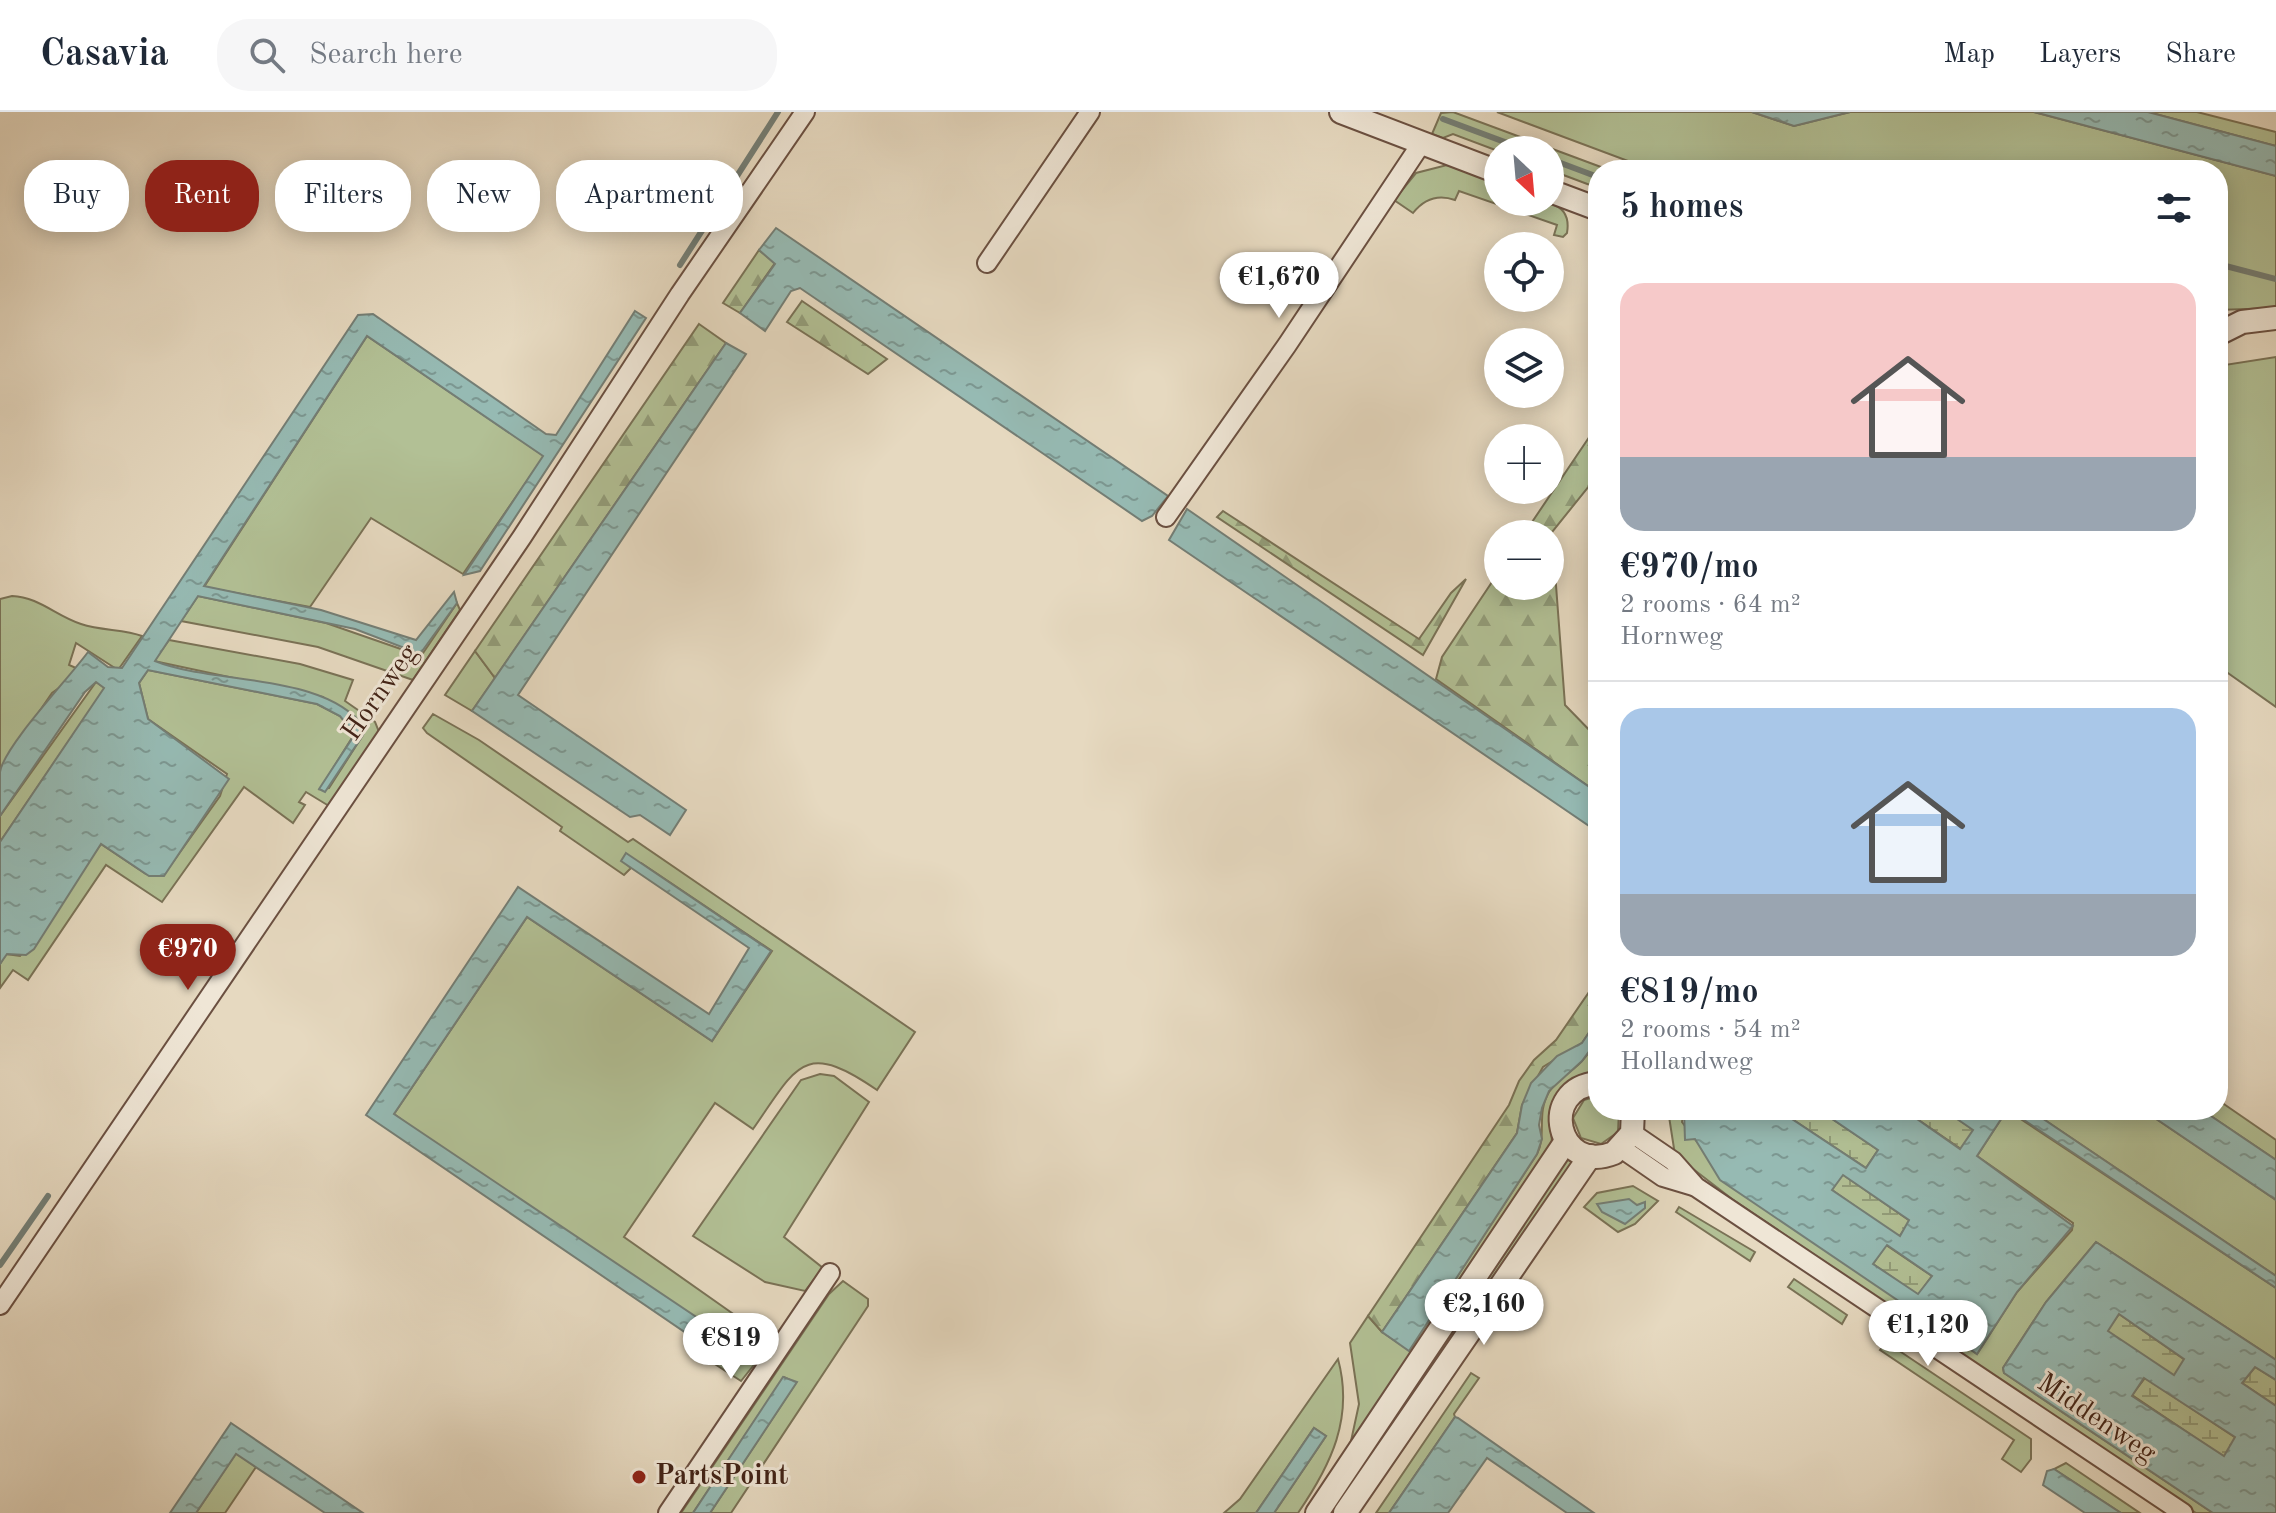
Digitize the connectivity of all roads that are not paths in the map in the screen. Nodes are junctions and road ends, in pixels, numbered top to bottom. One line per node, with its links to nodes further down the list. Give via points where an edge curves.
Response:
1 (805, 112): 20 (street, Hornweg)
2 (1090, 112): 8 (street)
3 (1341, 112): 4 (street)
4 (1421, 144): 5 (street); 13 (street)
5 (1484, 167)
6 (1564, 196): 7 (street)
7 (1588, 205)
8 (987, 263)
9 (2228, 318): 11 (street)
10 (2276, 318): 11 (street)
11 (2242, 322): 12 (street)
12 (2228, 329)
13 (1166, 517)
14 (1588, 1086): 16 (street, via 1577,1089 1564,1104 1560,1122)
15 (1631, 1120): 17 (street)
16 (1566, 1141): 18 (street); 22 (street)
17 (1626, 1141): 18 (street, via 1606,1156); 24 (street, Middenweg, via 1673,1161 1696,1187)
18 (1590, 1156): 23 (street)
19 (830, 1273): 21 (street)
20 (0, 1305)
21 (668, 1513)
22 (1317, 1513)
23 (1345, 1513)
24 (2183, 1513)

